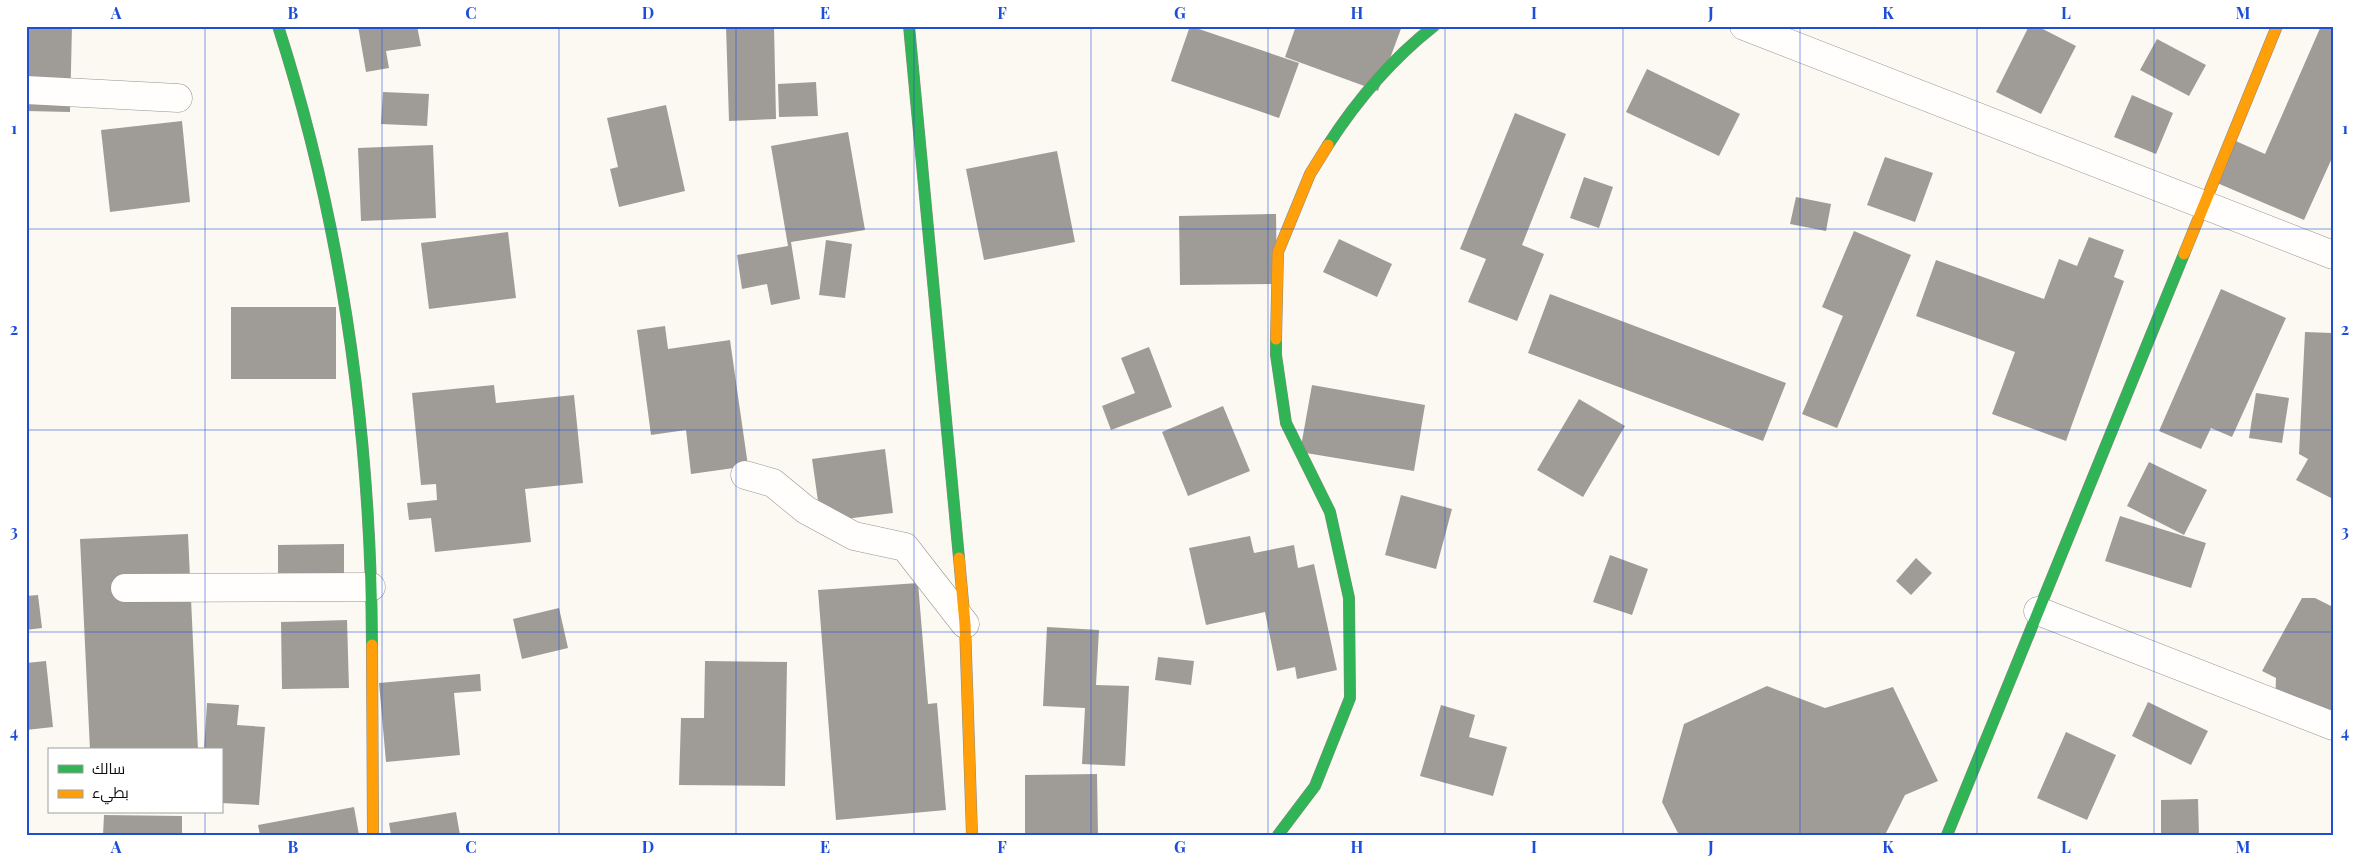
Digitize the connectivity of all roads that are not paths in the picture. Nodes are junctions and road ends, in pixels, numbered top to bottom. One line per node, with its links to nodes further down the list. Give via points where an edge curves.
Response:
1 (278, 26): 11 (street, via 296,82 334,233 359,404)
2 (909, 26): 14 (street)
3 (1434, 26): 18 (street, via 1406,48 1346,115 1310,174 1278,252 1276,355 1286,424 1330,512 1349,598 1350,698 1316,786)
4 (1744, 26): 8 (street)
5 (2277, 26): 8 (street)
6 (26, 90): 7 (street)
7 (178, 98)
8 (2204, 205): 9 (street); 13 (street)
9 (2333, 256)
10 (745, 475): 14 (street, via 773,483 806,510 854,536 905,547)
11 (371, 587): 12 (street); 16 (street)
12 (125, 588)
13 (2038, 611): 15 (street); 19 (street)
14 (965, 624): 17 (street)
15 (2333, 726)
16 (372, 835)
17 (972, 835)
18 (1278, 835)
19 (1947, 835)

